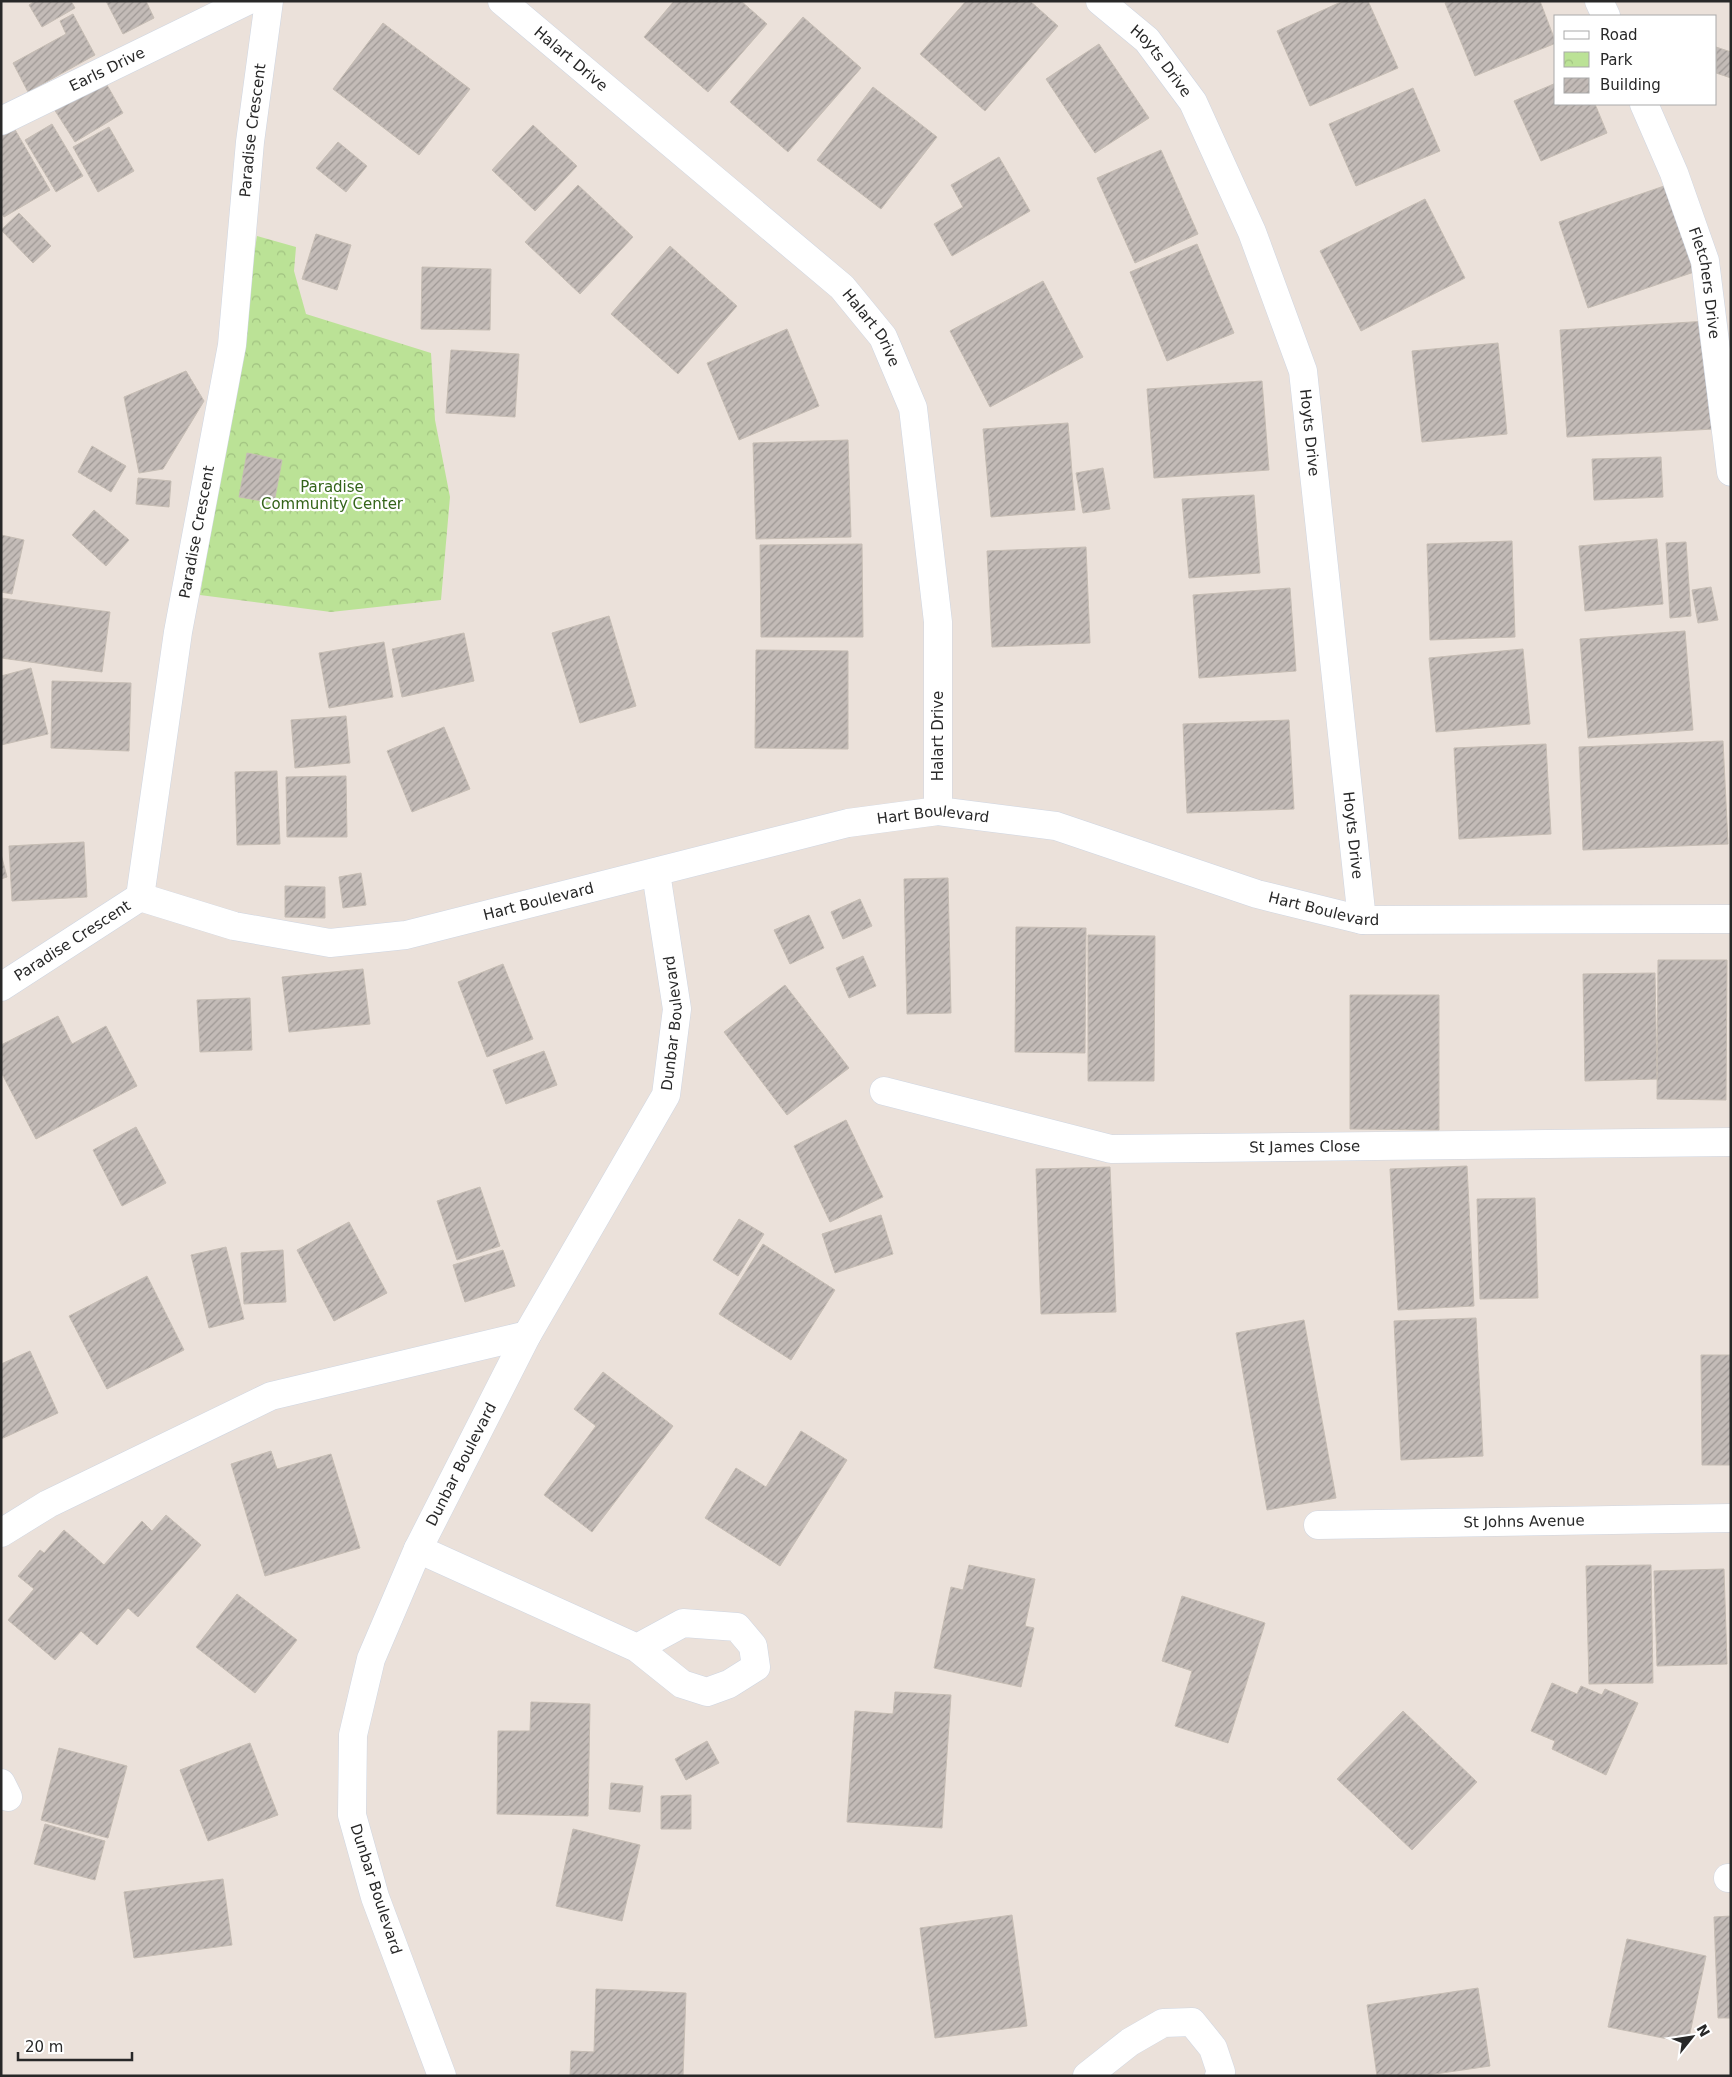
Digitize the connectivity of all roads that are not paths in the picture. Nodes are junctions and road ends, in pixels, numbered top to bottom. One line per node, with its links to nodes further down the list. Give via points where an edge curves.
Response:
1 (247, 1): 8 (street, Earls Drive)
2 (269, 1): 12 (street, Paradise Crescent, via 250,142 232,346 178,632)
3 (502, 1): 10 (street, Halart Drive, via 842,287 883,337 913,408 935,593 938,622)
4 (1100, 1): 14 (street, Hoyts Drive, via 1146,40 1193,102 1252,232 1302,371)
5 (1599, 1): 6 (street)
6 (1606, 15)
7 (1644, 105): 9 (street, Fletchers Drive, via 1674,173 1704,261)
8 (1, 121)
9 (1731, 472)
10 (938, 811): 11 (street, Hart Boulevard, via 848,823); 14 (street, Hart Boulevard, via 1056,826 1257,894)
11 (656, 873): 12 (street, Hart Boulevard, via 406,935 330,942 234,926); 18 (street, Dunbar Boulevard, via 677,1009 666,1096)
12 (140, 897): 15 (street, Paradise Crescent)
13 (1731, 919): 14 (street, Hart Boulevard)
14 (1362, 920)
15 (1, 987)
16 (884, 1090): 17 (street, St James Close, via 1111,1149)
17 (1731, 1142)
18 (527, 1335): 21 (street, via 271,1396 48,1504); 22 (street, Dunbar Boulevard)
19 (1731, 1518): 20 (street, St Johns Avenue)
20 (1318, 1525)
21 (1, 1532)
22 (418, 1549): 23 (street); 24 (street, Dunbar Boulevard, via 371,1659 354,1735 352,1815 375,1897)
23 (637, 1648)
24 (442, 2076)
25 (1087, 2076): 26 (street, via 1130,2042 1163,2023 1192,2022 1213,2048 1221,2072)
26 (1219, 2076)

